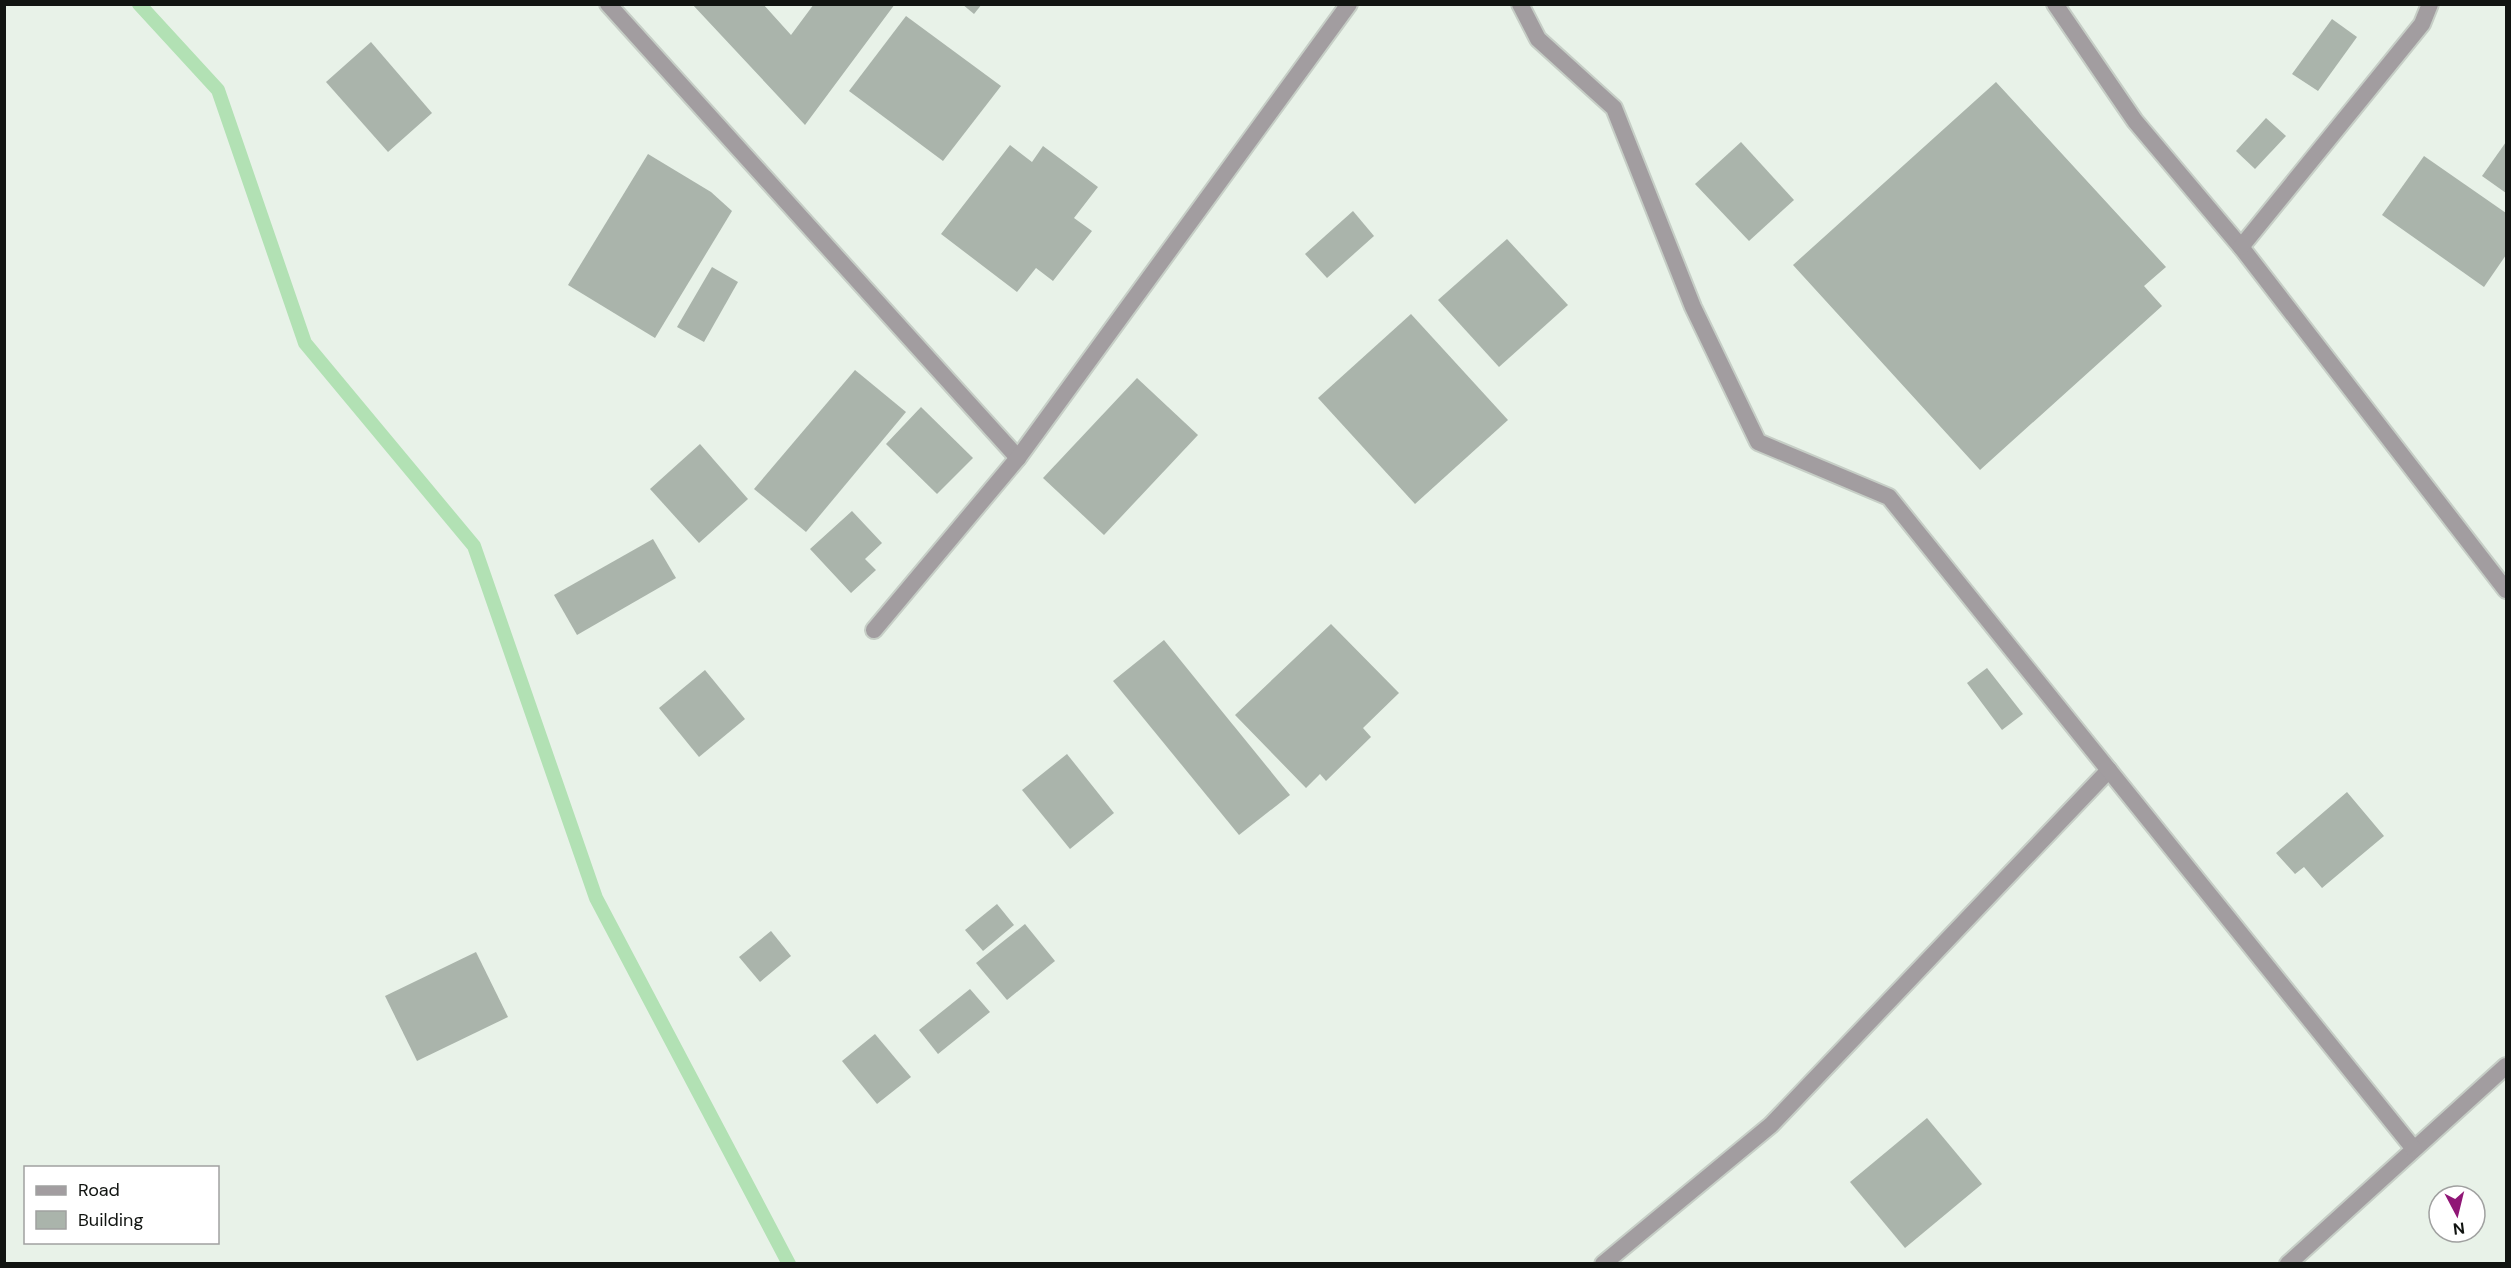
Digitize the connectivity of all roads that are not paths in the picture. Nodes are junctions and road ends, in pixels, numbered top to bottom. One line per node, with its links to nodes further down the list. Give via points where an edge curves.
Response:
1 (608, 4): 7 (street)
2 (1349, 4): 7 (street)
3 (1520, 4): 10 (street, via 1538,39 1614,108 1693,308 1758,442 1889,497)
4 (2055, 4): 6 (street, via 2135,121)
5 (2430, 4): 6 (street, via 2422,24)
6 (2241, 247): 8 (street)
7 (1018, 458): 9 (street)
8 (2506, 590)
9 (874, 630)
10 (2109, 770): 12 (street); 13 (street, via 1771,1125)
11 (2506, 1066): 12 (street)
12 (2414, 1149): 14 (street)
13 (1603, 1263)
14 (2288, 1263)

